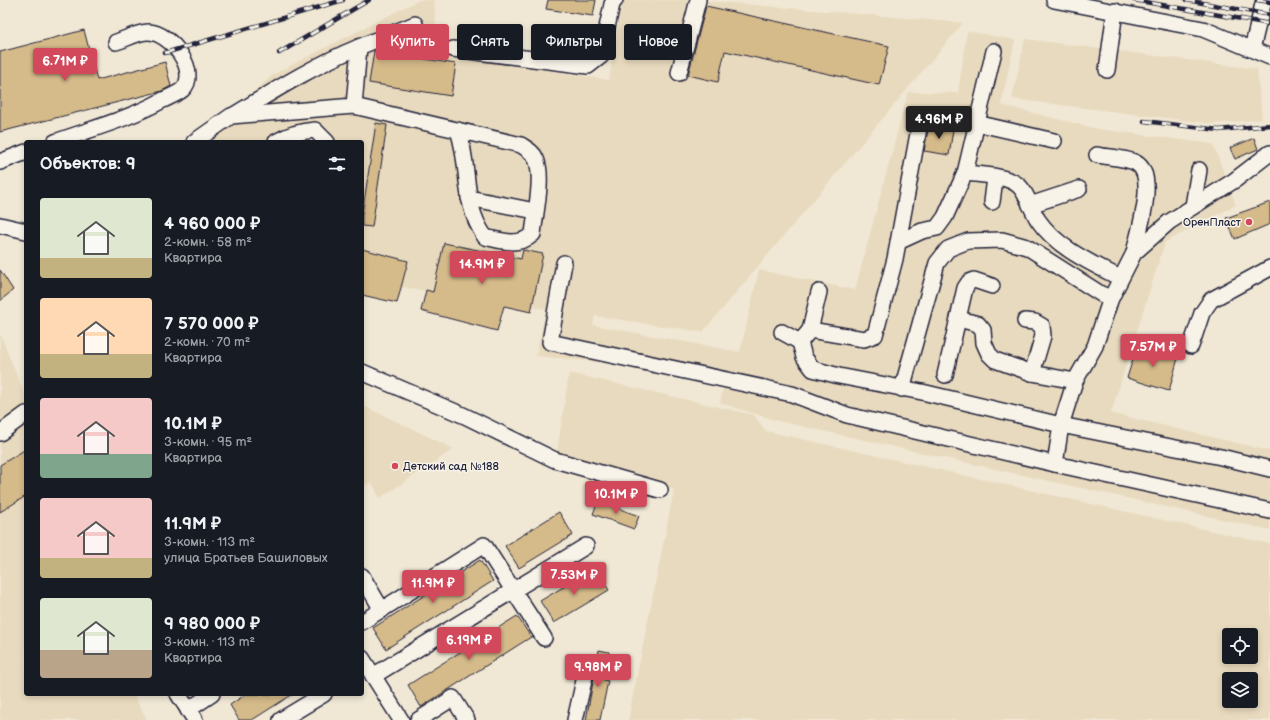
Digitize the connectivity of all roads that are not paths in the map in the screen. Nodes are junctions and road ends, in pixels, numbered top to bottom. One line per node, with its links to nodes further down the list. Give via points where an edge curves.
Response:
1 (615, 0): 9 (street, via 600,56 588,66)
2 (698, 0): 14 (street)
3 (1054, 0): 5 (street)
4 (1264, 0): 10 (street)
5 (1115, 11): 10 (street, via 1203,29); 13 (street)
6 (376, 40): 8 (street)
7 (116, 42): 20 (street, via 149,32 164,37 178,49 185,61 188,78 183,90 144,111)
8 (359, 47): 15 (street); 16 (street, via 294,78)
9 (453, 49)
10 (1252, 49): 12 (street)
11 (994, 51): 18 (street)
12 (1270, 57)
13 (1107, 70)
14 (679, 73)
15 (354, 106): 16 (street); 19 (street)
16 (231, 116): 21 (street)
17 (921, 117): 40 (street)
18 (976, 124): 24 (street); 30 (street)
19 (458, 130): 33 (street, via 462,140); 37 (street, via 521,144 531,151 537,160 539,172)
20 (61, 140)
21 (197, 140)
22 (279, 140): 23 (street, via 301,130 315,130)
23 (324, 140)
24 (1054, 141)
25 (24, 153): 28 (street)
26 (1270, 153): 36 (street, via 1235,180)
27 (1096, 155): 41 (street, via 1136,162 1144,171 1148,185)
28 (0, 162)
29 (1200, 170): 36 (street)
30 (965, 173): 31 (street); 40 (street, via 946,217 937,228 922,231)
31 (995, 178): 34 (street); 35 (street, via 1009,179 1020,186)
32 (1079, 189): 35 (street)
33 (469, 198): 37 (street); 37 (street, via 476,225 485,237 512,243 526,240 532,234)
34 (992, 202)
35 (1030, 206): 44 (street, via 1051,236 1078,256)
36 (1194, 206): 41 (street, via 1169,222)
37 (535, 211)
38 (0, 225): 39 (street)
39 (24, 231)
40 (898, 242): 50 (street, via 875,335 864,339)
41 (1134, 253): 44 (street)
42 (564, 263): 62 (street, via 550,342 792,394 847,415)
43 (1270, 268): 53 (street, via 1211,300 1202,313)
44 (1120, 278): 47 (street)
45 (992, 286): 48 (street, via 974,280 969,282 965,288)
46 (819, 292): 50 (street)
47 (1111, 298): 57 (street, via 1095,346); 58 (street, via 1027,247 1002,240 968,241 948,248 937,263)
48 (959, 319): 54 (street, via 978,324 983,330 984,343 989,354 995,360); 56 (street)
49 (1026, 321): 54 (street, via 1042,326 1043,336)
50 (810, 330): 52 (street)
51 (782, 332): 52 (street)
52 (800, 342): 58 (street, via 804,357 813,370)
53 (1191, 346)
54 (1032, 372): 57 (street)
55 (364, 373): 64 (street, via 465,416 555,460)
56 (945, 375)
57 (1075, 381): 60 (street)
58 (902, 389): 60 (street)
59 (24, 415): 61 (street)
60 (1061, 425): 62 (street); 63 (street)
61 (0, 433)
62 (1055, 464): 65 (street)
63 (1270, 469)
64 (660, 490)
65 (1270, 511)
66 (586, 546): 68 (street)
67 (364, 579): 69 (street)
68 (513, 590): 69 (street, via 484,545); 71 (street); 73 (street)
69 (382, 610): 70 (street)
70 (364, 621)
71 (544, 638)
72 (588, 663): 82 (street)
73 (366, 668): 79 (street)
74 (179, 696): 77 (street)
75 (210, 696): 77 (street)
76 (321, 696): 78 (street)
77 (191, 715)
78 (281, 720)
79 (401, 720)
80 (418, 720): 81 (street, via 453,698)
81 (467, 720)
82 (574, 720)

